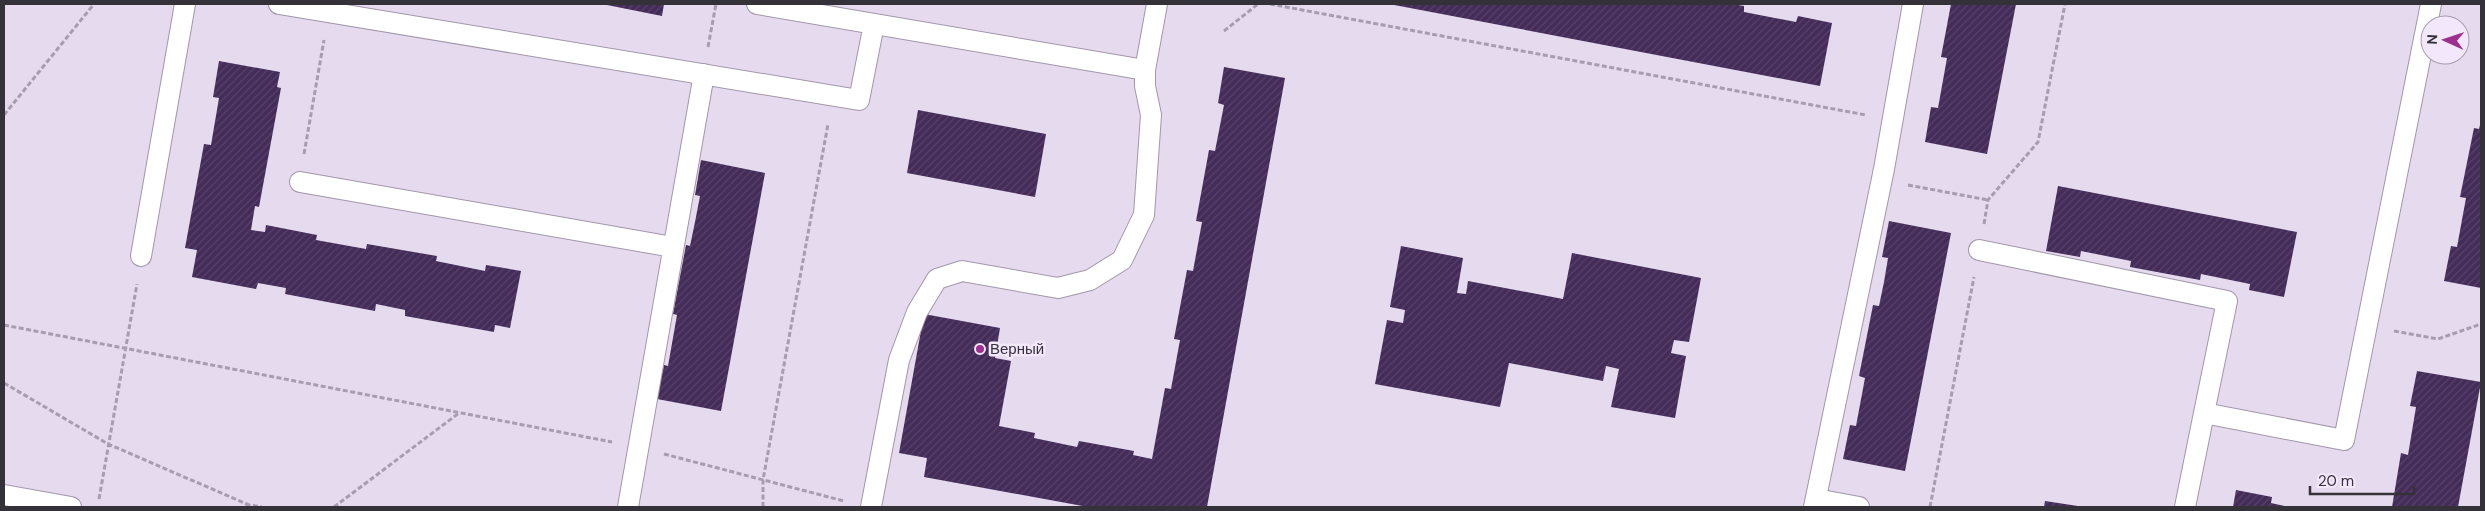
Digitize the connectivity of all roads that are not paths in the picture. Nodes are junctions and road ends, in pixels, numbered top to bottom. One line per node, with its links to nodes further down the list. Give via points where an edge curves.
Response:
1 (185, 4): 13 (lane)
2 (279, 4): 9 (lane)
3 (757, 4): 7 (lane)
4 (1157, 4): 8 (lane)
5 (1913, 4): 16 (lane, via 1881,180)
6 (2431, 4): 14 (lane, via 2344,440)
7 (874, 24): 8 (lane); 9 (lane, via 859,100)
8 (1145, 70): 19 (lane, via 1151,115 1144,214 1122,260 1090,280 1058,288 962,271 937,279 917,312 899,360)
9 (704, 74): 11 (lane)
10 (300, 182): 11 (lane)
11 (673, 247): 18 (lane)
12 (1979, 250): 14 (lane, via 2227,301)
13 (142, 256)
14 (2204, 414): 21 (lane)
15 (4, 496): 17 (lane)
16 (1815, 503): 20 (lane)
17 (72, 507)
18 (628, 507)
19 (871, 507)
20 (1859, 507)
21 (2185, 507)

